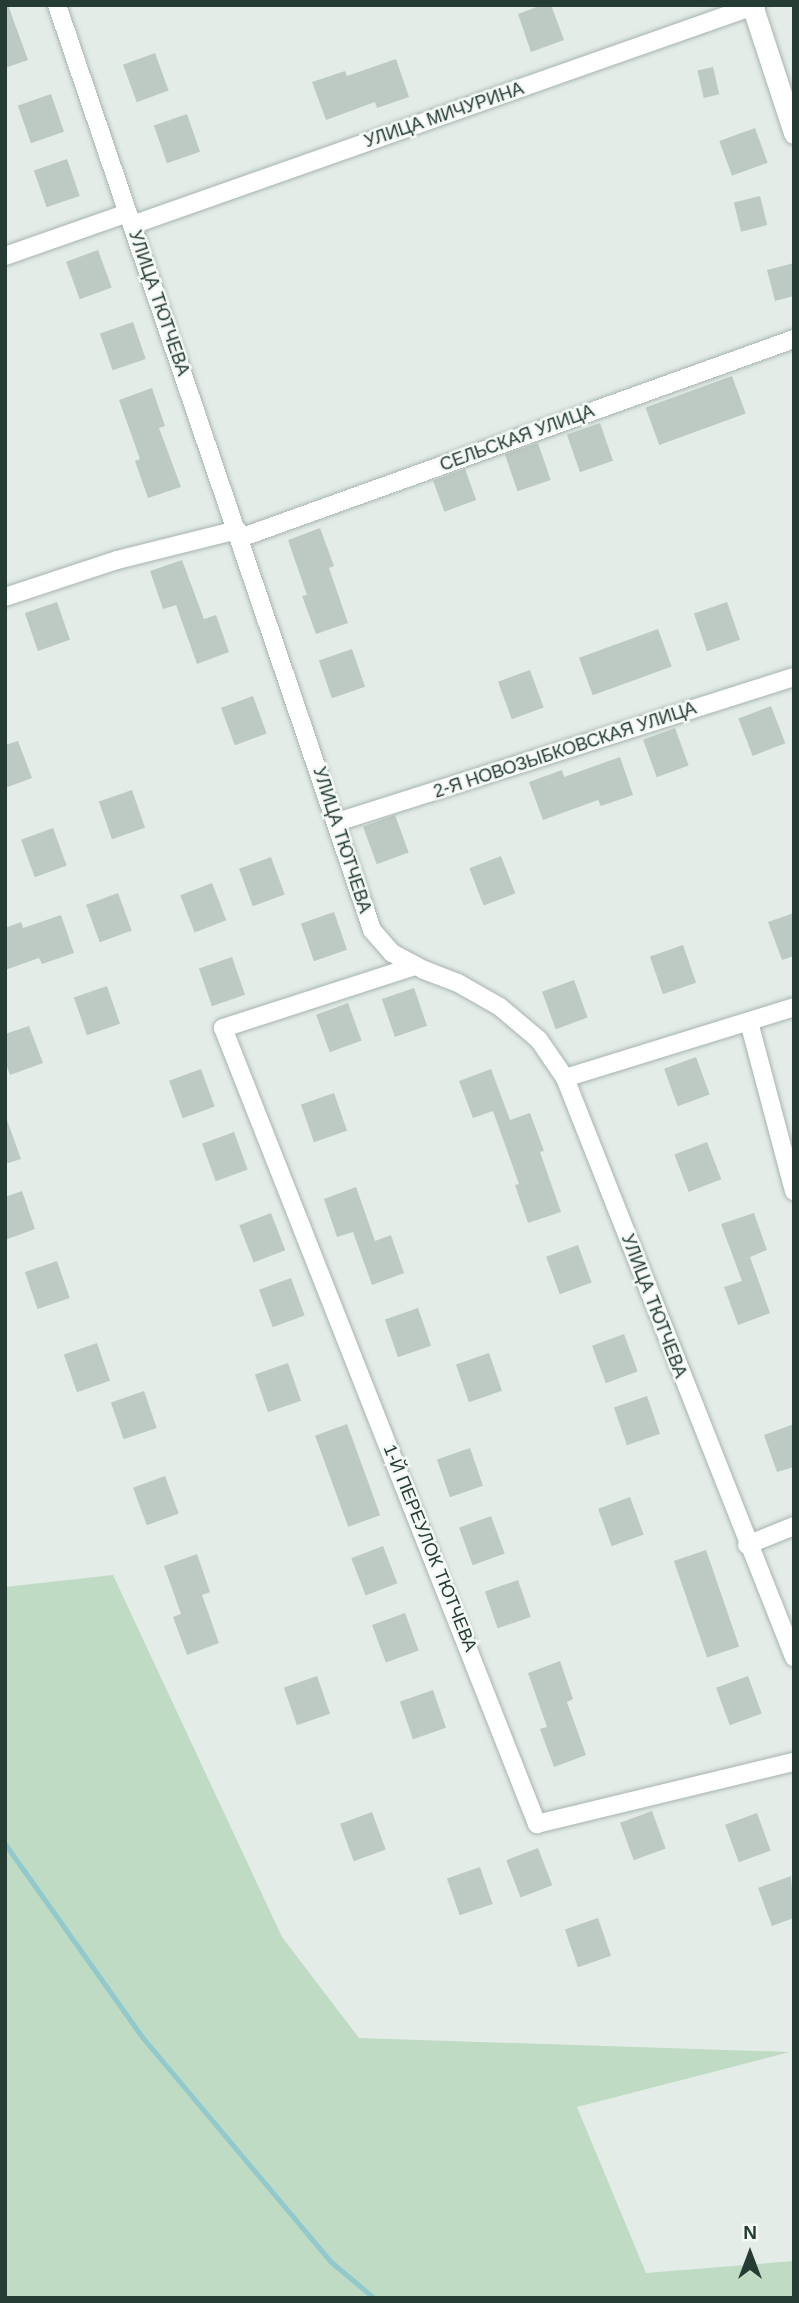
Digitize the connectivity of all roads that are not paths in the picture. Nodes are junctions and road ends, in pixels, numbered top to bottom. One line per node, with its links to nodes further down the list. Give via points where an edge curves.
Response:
1 (57, 5): 4 (street, УЛИЦА ТЮТЧЕВА)
2 (753, 6): 3 (street); 4 (street, УЛИЦА МИЧУРИНА)
3 (794, 133)
4 (130, 219): 5 (street, УЛИЦА МИЧУРИНА); 7 (street, УЛИЦА ТЮТЧЕВА)
5 (5, 256)
6 (794, 339): 7 (street, СЕЛЬСКАЯ УЛИЦА)
7 (238, 534): 8 (street, СЕЛЬСКАЯ УЛИЦА, via 117,560); 10 (street, УЛИЦА ТЮТЧЕВА)
8 (5, 597)
9 (794, 677): 10 (street, 2-Я НОВОЗЫБКОВСКАЯ УЛИЦА)
10 (337, 822): 11 (street, УЛИЦА ТЮТЧЕВА, via 372,930 393,953)
11 (415, 966): 14 (street, УЛИЦА ТЮТЧЕВА, via 458,982 500,1007 539,1041); 19 (street, 1-Й ПЕРЕУЛОК ТЮТЧЕВА, via 223,1028 537,1824)
12 (794, 1007): 13 (street)
13 (749, 1022): 14 (street); 15 (street)
14 (565, 1078): 17 (street, УЛИЦА ТЮТЧЕВА)
15 (794, 1191)
16 (794, 1526): 17 (street)
17 (747, 1545): 18 (street, УЛИЦА ТЮТЧЕВА)
18 (794, 1657)
19 (794, 1762)

